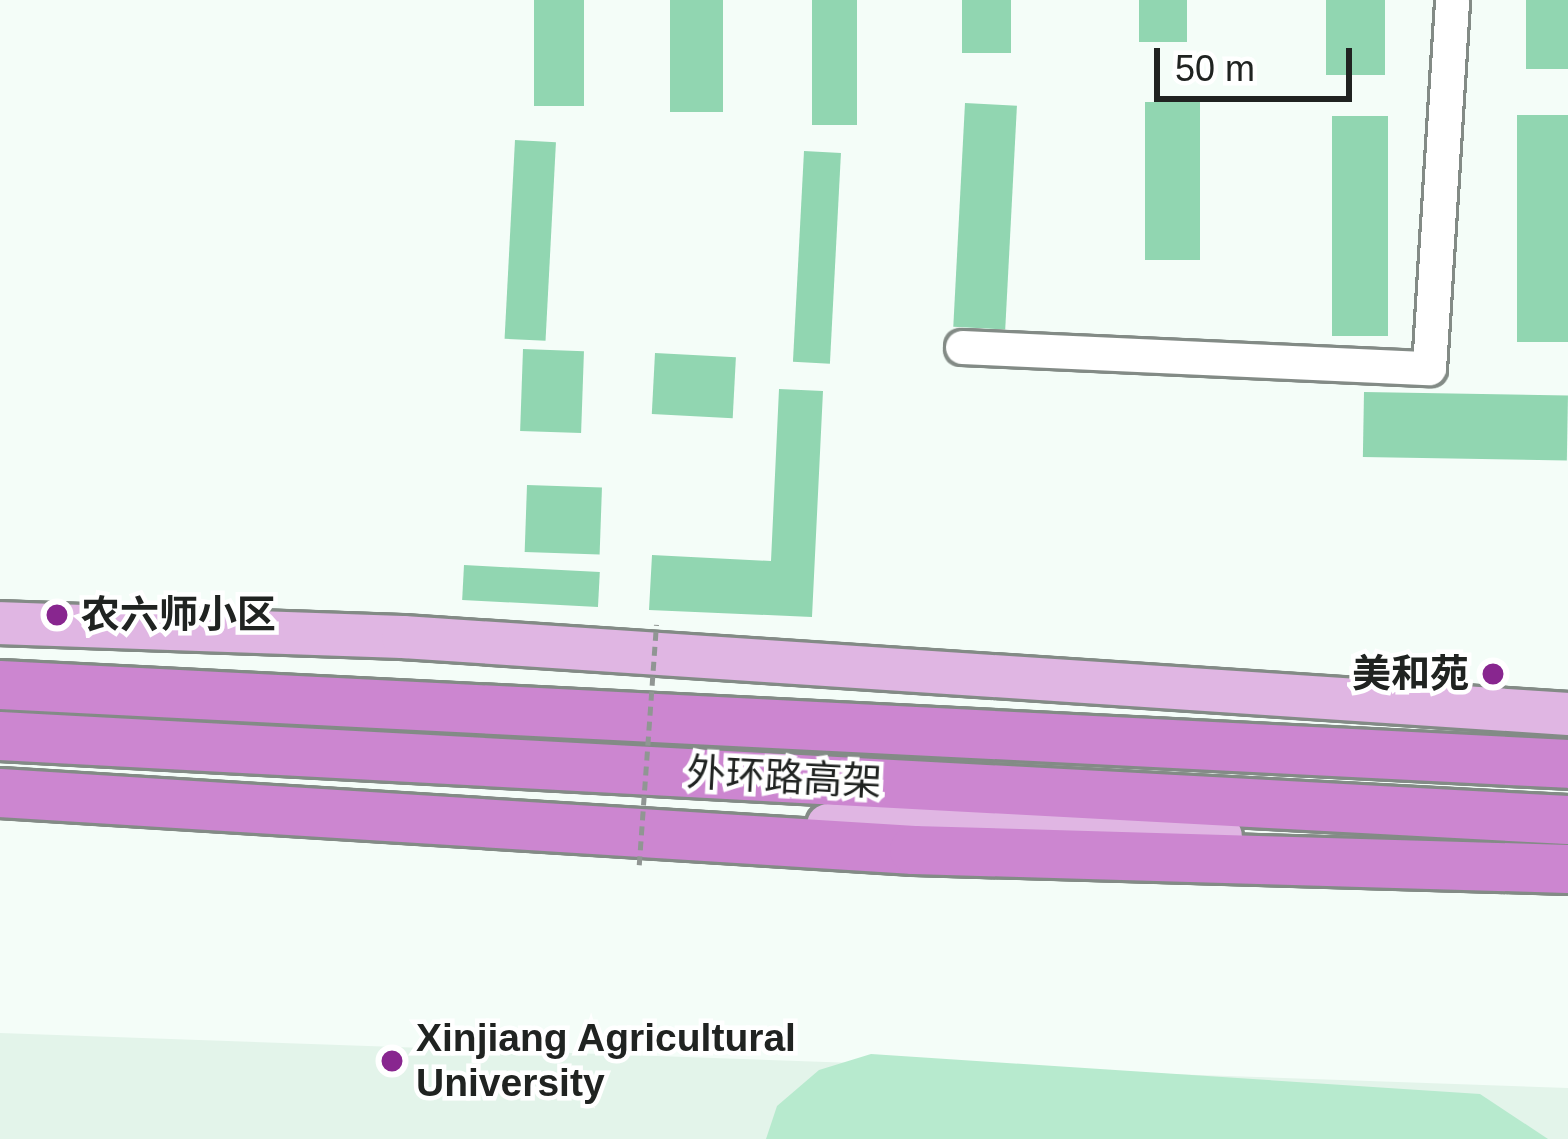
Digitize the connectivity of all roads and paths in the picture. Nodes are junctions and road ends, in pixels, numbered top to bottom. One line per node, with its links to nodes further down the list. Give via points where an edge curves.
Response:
1 (1452, 0): 2 (street, via 1429,368)
2 (962, 347)
3 (0, 623): 6 (main road, via 403,637)
4 (656, 625): 12 (path, bridge)
5 (0, 685): 8 (highway, 外环路高架)
6 (1568, 714)
7 (0, 736): 10 (highway, 外环路高架)
8 (1568, 764)
9 (0, 791): 11 (main road, via 620,832 914,823); 13 (highway, via 914,850)
10 (1568, 820)
11 (1568, 850)
12 (639, 866)
13 (1568, 869)

